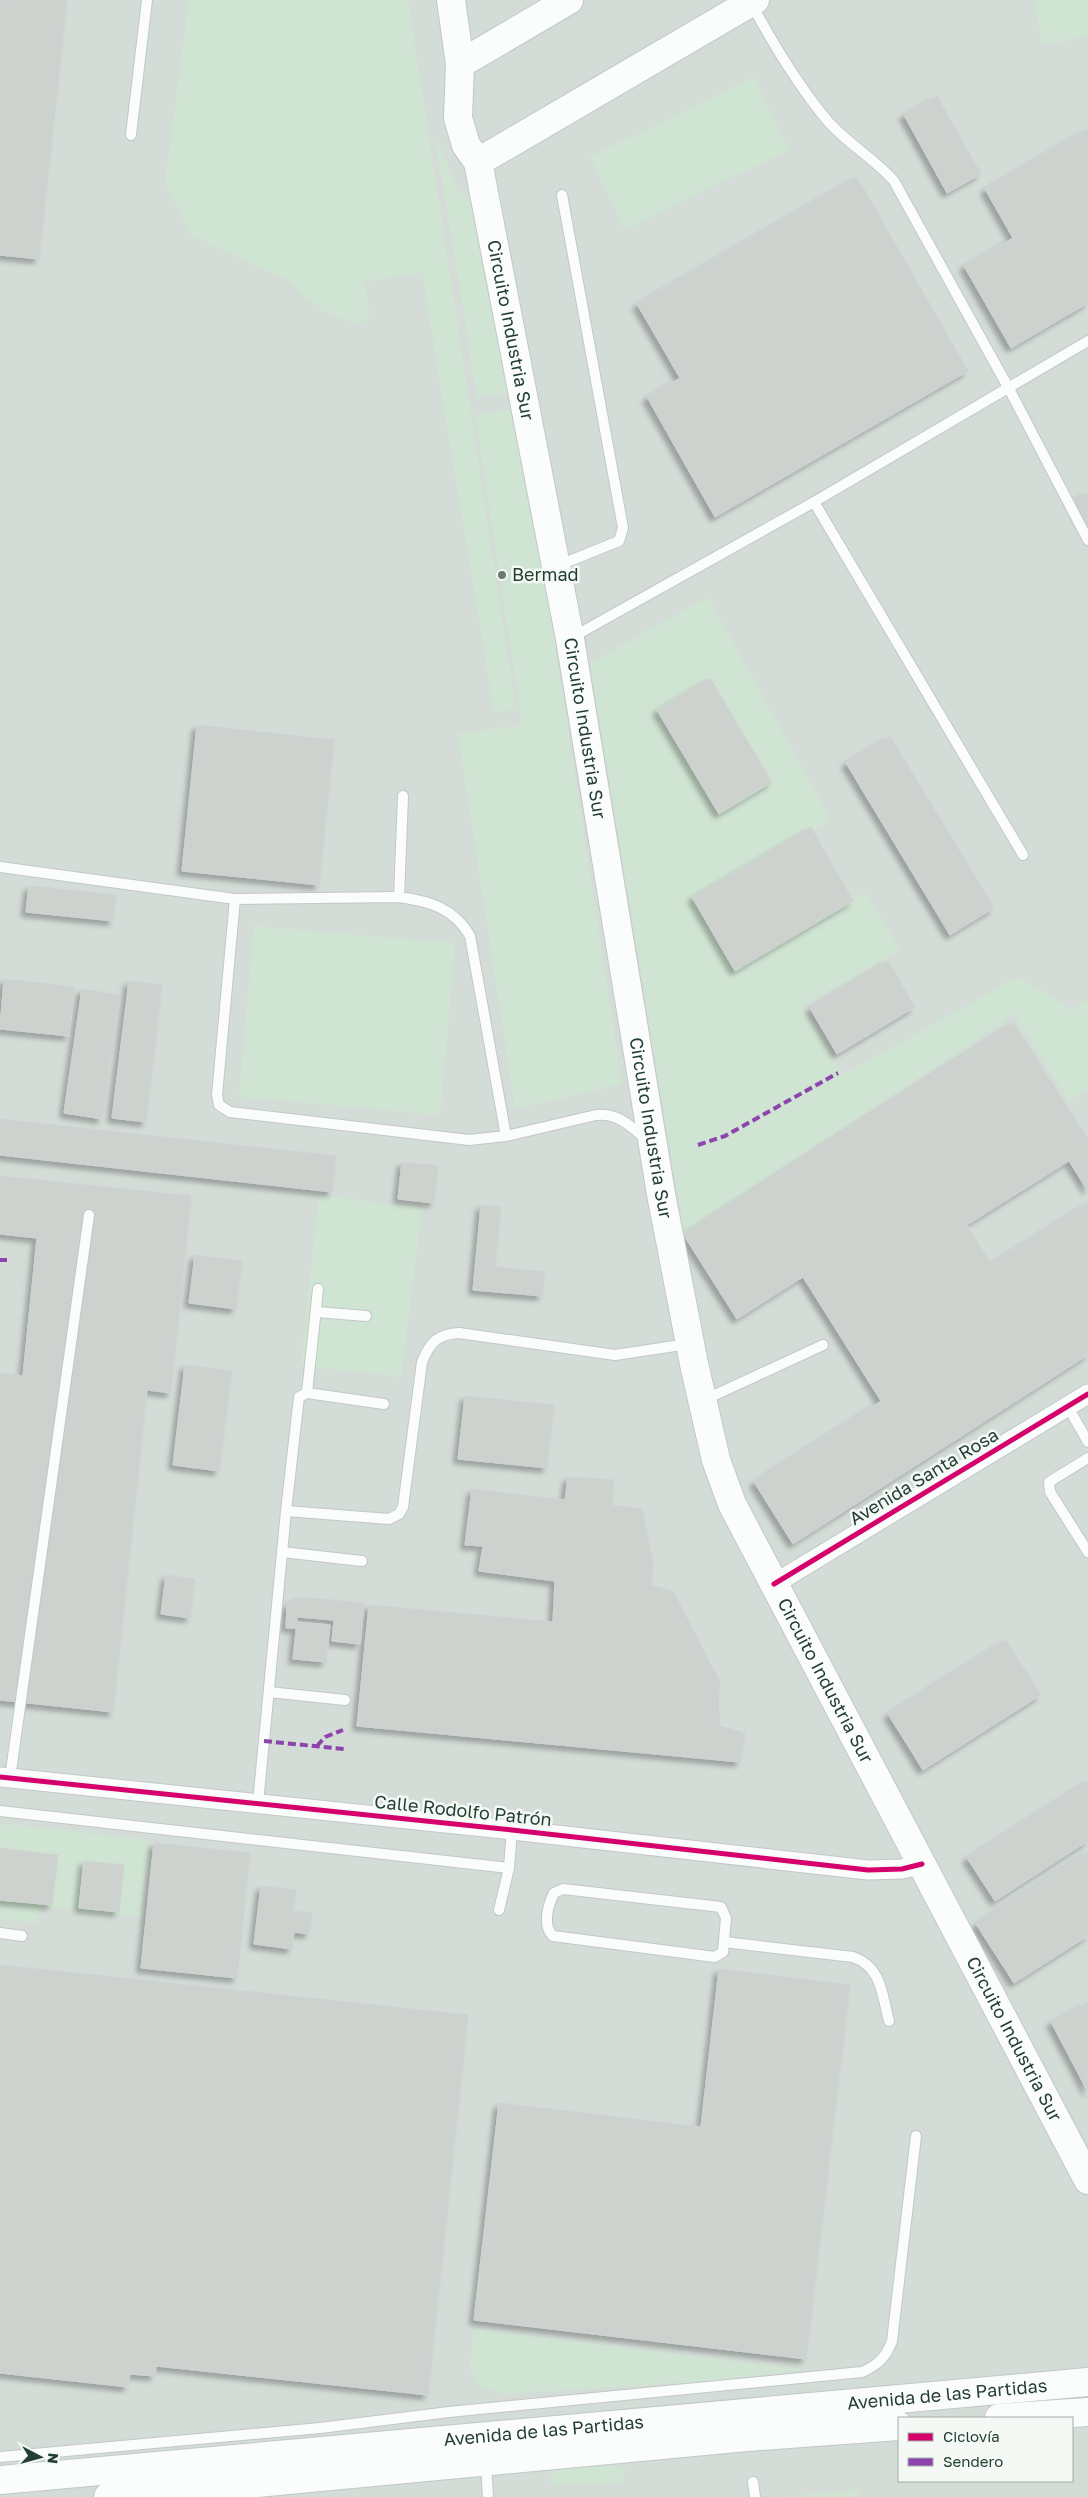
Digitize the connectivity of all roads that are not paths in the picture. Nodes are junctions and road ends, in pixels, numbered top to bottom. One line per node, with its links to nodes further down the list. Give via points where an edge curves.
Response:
1 (147, 0): 6 (lane)
2 (451, 0): 5 (main road, Circuito Industria Sur)
3 (569, 0): 5 (main road)
4 (753, 1): 7 (main road); 10 (lane, via 768,35 827,120 880,164 894,181)
5 (460, 64): 7 (main road, Circuito Industria Sur, via 458,118 466,145)
6 (131, 135)
7 (478, 162): 13 (main road, Circuito Industria Sur)
8 (562, 195): 13 (lane, via 623,528 619,542)
9 (1088, 341): 10 (lane)
10 (1008, 387): 11 (lane); 12 (lane)
11 (814, 502): 14 (lane); 16 (lane)
12 (1088, 540)
13 (556, 566): 14 (main road, Circuito Industria Sur)
14 (570, 639): 21 (main road, Circuito Industria Sur)
15 (402, 796): 18 (lane)
16 (1023, 856)
17 (0, 867): 19 (lane)
18 (399, 897): 19 (lane); 20 (lane, via 426,900 440,907 458,920 470,936)
19 (235, 898): 20 (lane, via 217,1095 219,1105 230,1112 460,1139)
20 (506, 1136): 21 (lane, via 579,1118 610,1114 622,1119)
21 (652, 1144): 26 (main road, Circuito Industria Sur)
22 (89, 1215): 42 (lane)
23 (318, 1289): 24 (lane)
24 (316, 1312): 25 (lane); 28 (lane)
25 (366, 1316)
26 (690, 1344): 30 (main road, Circuito Industria Sur); 35 (lane, via 615,1355 459,1333 435,1338 422,1362 403,1507 399,1514 389,1519)
27 (823, 1345): 30 (lane)
28 (307, 1393): 31 (lane); 35 (lane, via 297,1400)
29 (1088, 1394): 32 (street, Avenida Santa Rosa)
30 (704, 1401): 39 (main road, Circuito Industria Sur, via 716,1460 732,1504)
31 (384, 1404)
32 (1068, 1407): 33 (lane); 39 (street, Avenida Santa Rosa)
33 (1088, 1442)
34 (1088, 1458): 37 (lane, via 1049,1482 1048,1486)
35 (286, 1511): 36 (lane)
36 (282, 1552): 38 (lane); 40 (lane)
37 (1088, 1552)
38 (362, 1561)
39 (774, 1584): 46 (main road, Circuito Industria Sur)
40 (269, 1692): 41 (lane); 43 (lane)
41 (345, 1700)
42 (5, 1778): 43 (street, Calle Rodolfo Patrón)
43 (258, 1803): 45 (street, Calle Rodolfo Patrón)
44 (0, 1811): 47 (lane)
45 (512, 1830): 46 (street, Calle Rodolfo Patrón, via 868,1870 902,1869); 47 (lane)
46 (922, 1864): 54 (main road, Circuito Industria Sur)
47 (509, 1868): 48 (lane)
48 (499, 1910)
49 (0, 1933): 50 (lane)
50 (22, 1936)
51 (724, 1942): 51 (lane, via 726,1918 721,1907 716,1905 563,1889 554,1893 547,1916 549,1933 559,1938 715,1957 721,1954); 52 (lane, via 865,1961 876,1973)
52 (889, 2021)
53 (916, 2136): 59 (lane, via 892,2341 886,2355 874,2367 862,2372 450,2412 320,2428)
54 (1088, 2180)
55 (1088, 2382): 61 (main road, Avenida de las Partidas)
56 (1088, 2412): 57 (main road, Avenida de las Partidas)
57 (1014, 2417)
58 (898, 2426): 60 (main road, Avenida de las Partidas)
59 (0, 2457)
60 (486, 2462): 63 (main road, Avenida de las Partidas, via 278,2485); 64 (lane)
61 (0, 2480)
62 (754, 2482): 65 (lane)
63 (108, 2497)
64 (488, 2497)
65 (755, 2497)

